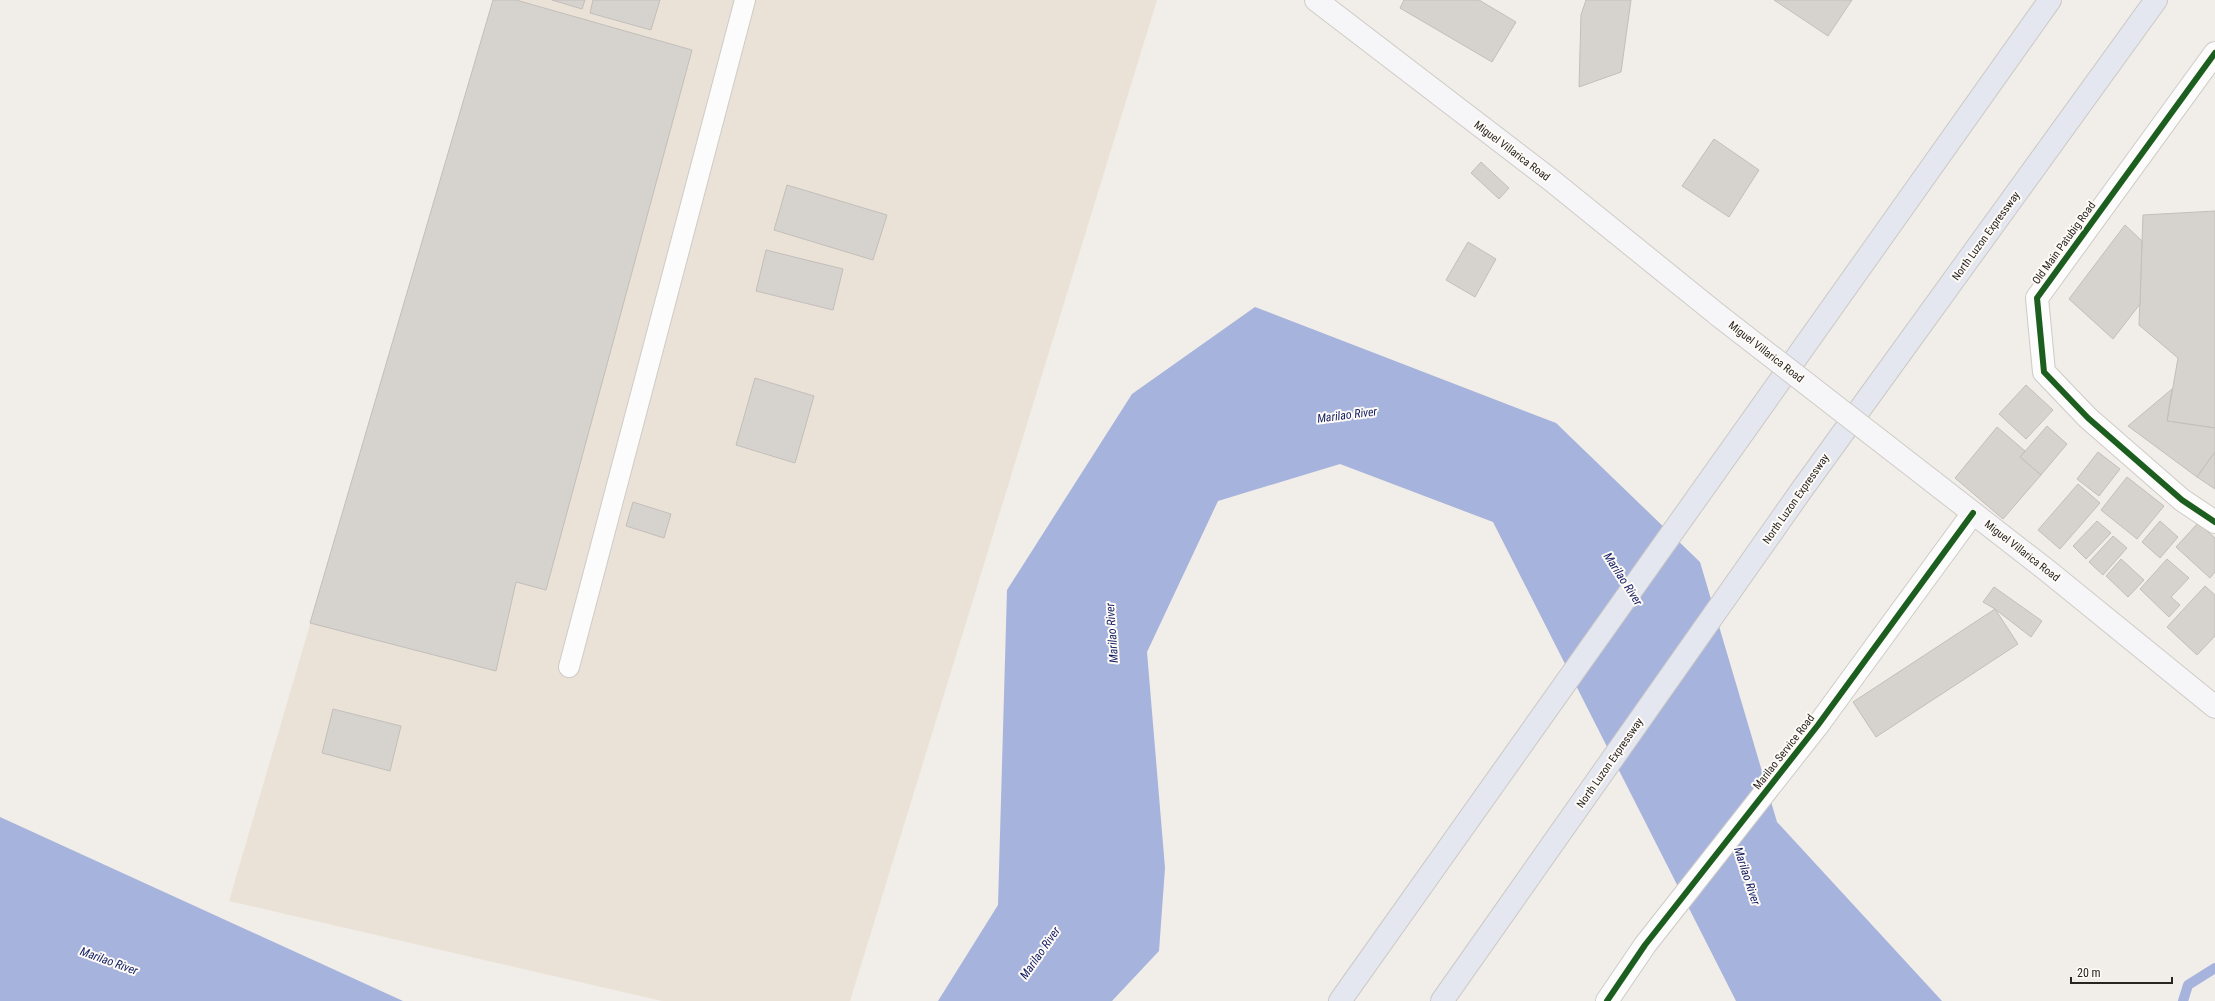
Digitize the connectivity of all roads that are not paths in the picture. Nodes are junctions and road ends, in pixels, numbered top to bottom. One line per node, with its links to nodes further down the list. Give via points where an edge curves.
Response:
1 (745, 0): 8 (lane)
2 (1316, 0): 6 (main road, Miguel Villarica Road, bridge, via 1551,180 1718,315)
3 (2050, 0): 10 (highway)
4 (2156, 0): 11 (highway, North Luzon Expressway, via 1803,488)
5 (2215, 53): 7 (street, Old Main Patubig Road, via 2037,298 2044,372 2088,418 2176,495)
6 (1973, 513): 9 (main road, Miguel Villarica Road); 12 (street, Marilao Service Road, via 1818,725 1646,945)
7 (2215, 522)
8 (569, 667)
9 (2215, 707)
10 (1340, 1001)
11 (1442, 1001)
12 (1607, 1001)

